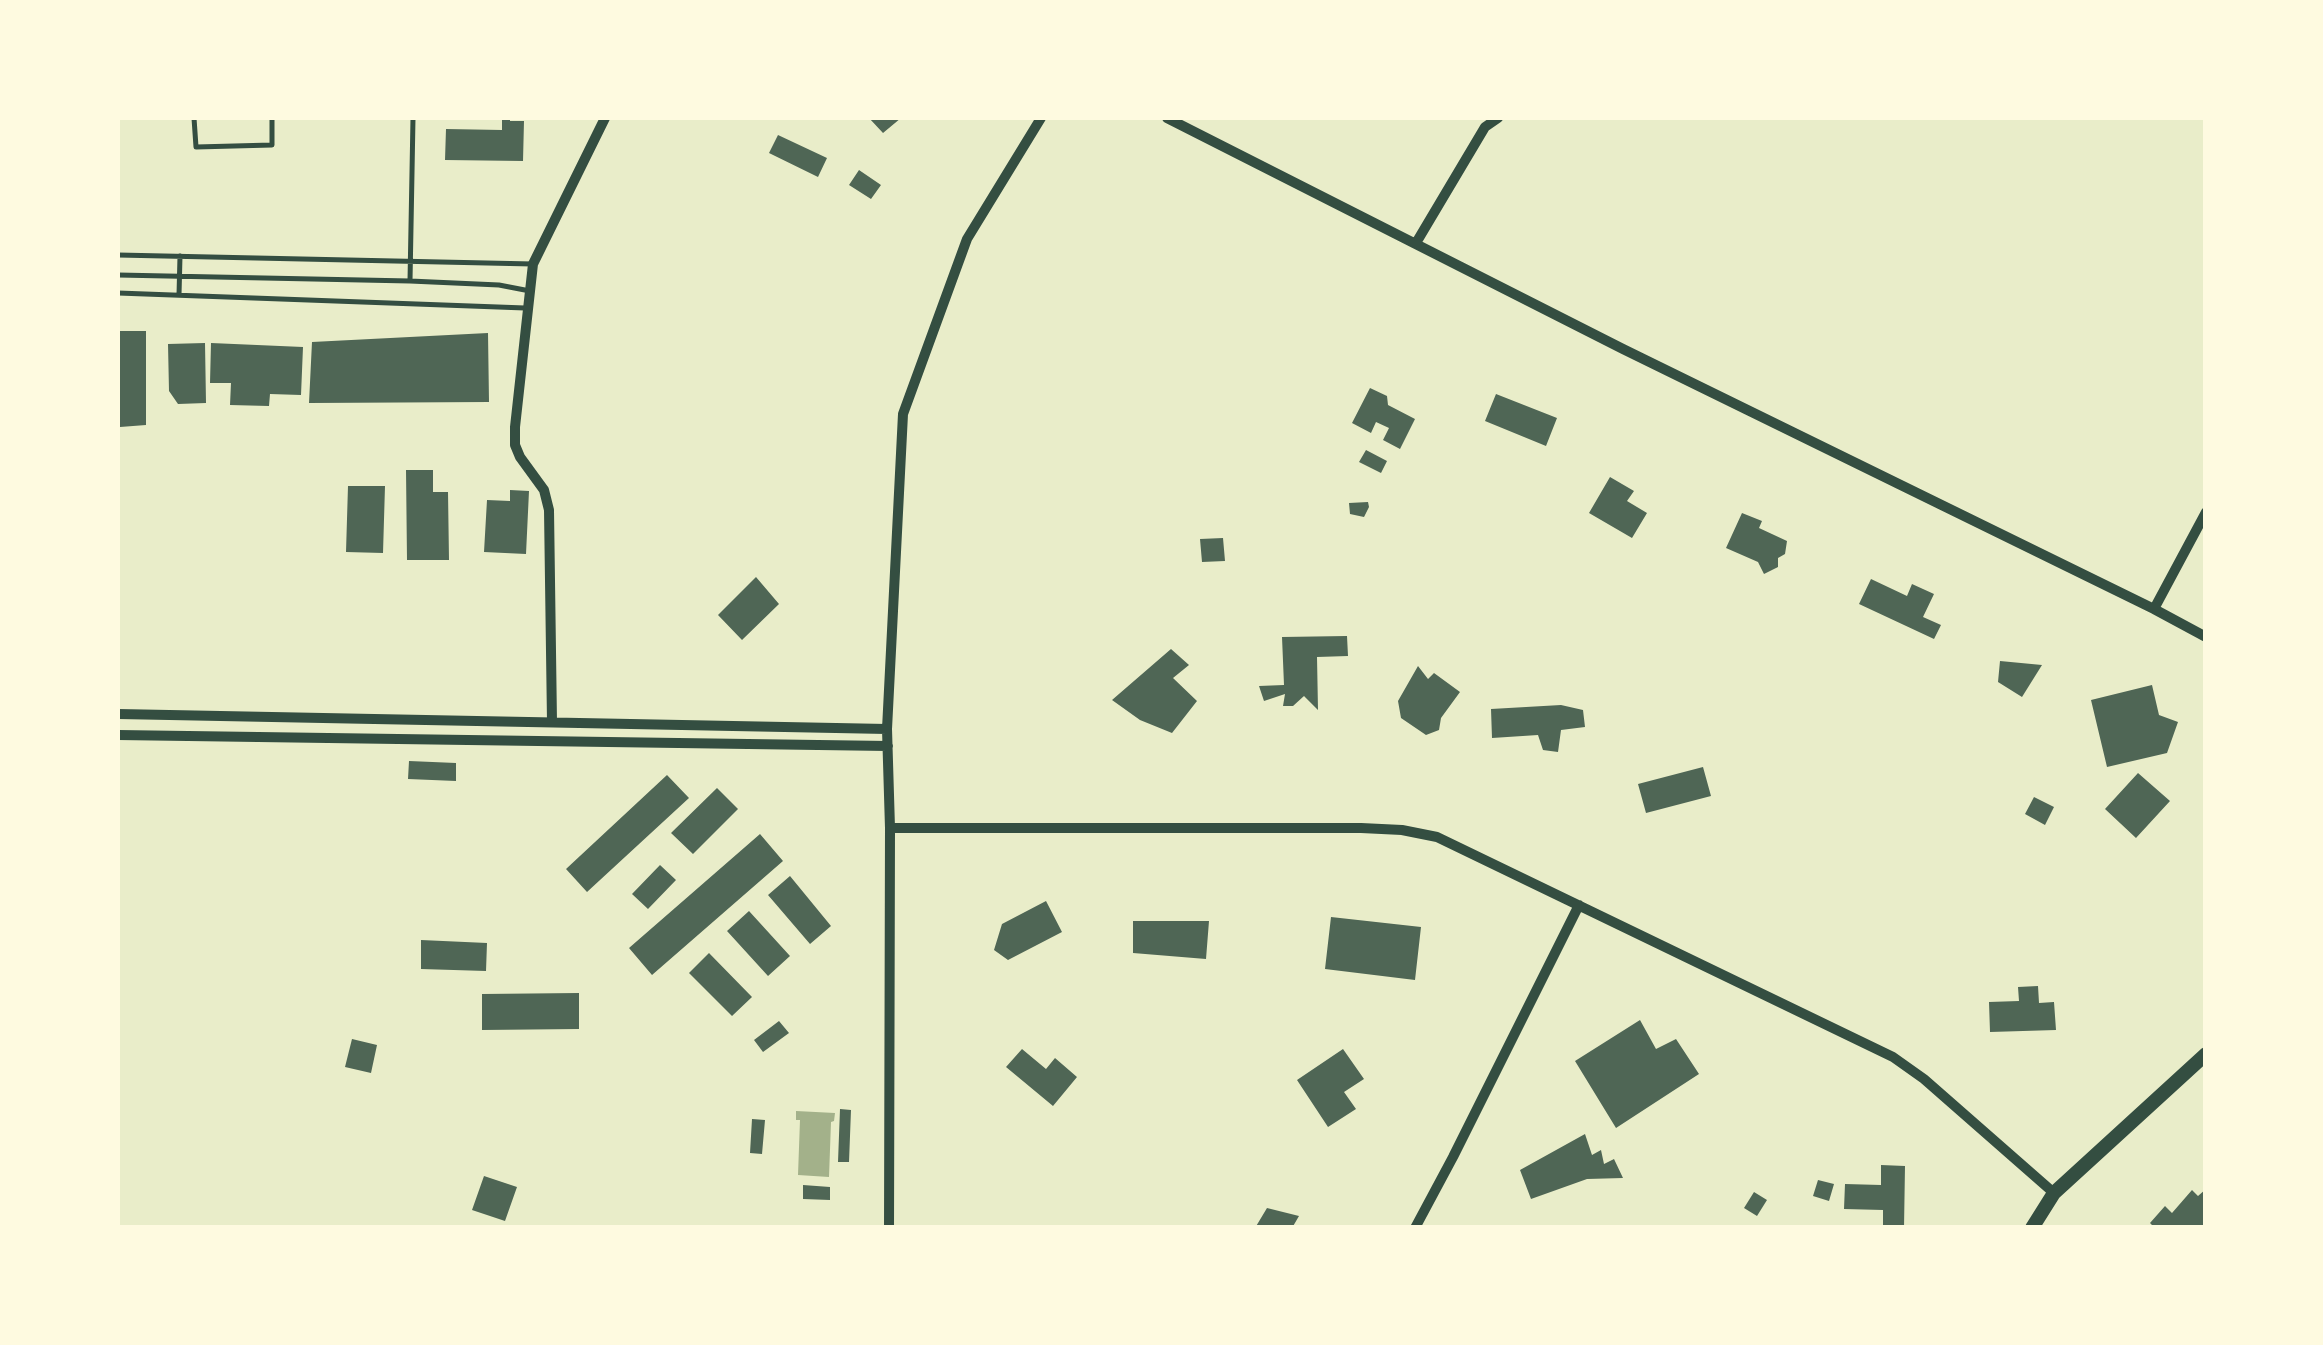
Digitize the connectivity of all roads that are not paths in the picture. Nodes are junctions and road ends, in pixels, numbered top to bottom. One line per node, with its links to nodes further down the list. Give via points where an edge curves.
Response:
1 (194, 118): 2 (lane, via 196,147 272,145)
2 (272, 118)
3 (413, 118): 11 (lane)
4 (606, 118): 12 (street)
5 (1041, 118): 25 (street, via 967,239 902,414)
6 (1167, 118): 8 (street)
7 (1498, 118): 8 (street, via 1485,126)
8 (1416, 242): 21 (street)
9 (118, 255): 10 (lane)
10 (180, 256): 11 (lane); 14 (lane)
11 (410, 260): 12 (lane); 15 (lane)
12 (534, 264): 16 (street)
13 (118, 274): 14 (lane)
14 (180, 276): 15 (lane); 18 (lane)
15 (410, 281): 16 (lane)
16 (530, 290): 19 (street)
17 (118, 294): 18 (lane)
18 (179, 295): 19 (lane)
19 (528, 308): 24 (street, via 515,445 549,510)
20 (2206, 512): 21 (street)
21 (2154, 609): 22 (street)
22 (2206, 637)
23 (118, 714): 24 (street)
24 (552, 722): 25 (street)
25 (887, 729): 27 (street)
26 (118, 735): 27 (street)
27 (888, 746): 28 (street)
28 (890, 828): 29 (street, via 1402,830 1437,837); 32 (street)
29 (1579, 905): 31 (street, via 1892,1058); 33 (street)
30 (2206, 1054): 31 (street)
31 (2054, 1193): 34 (street)
32 (889, 1228)
33 (1416, 1228)
34 (2032, 1228)

